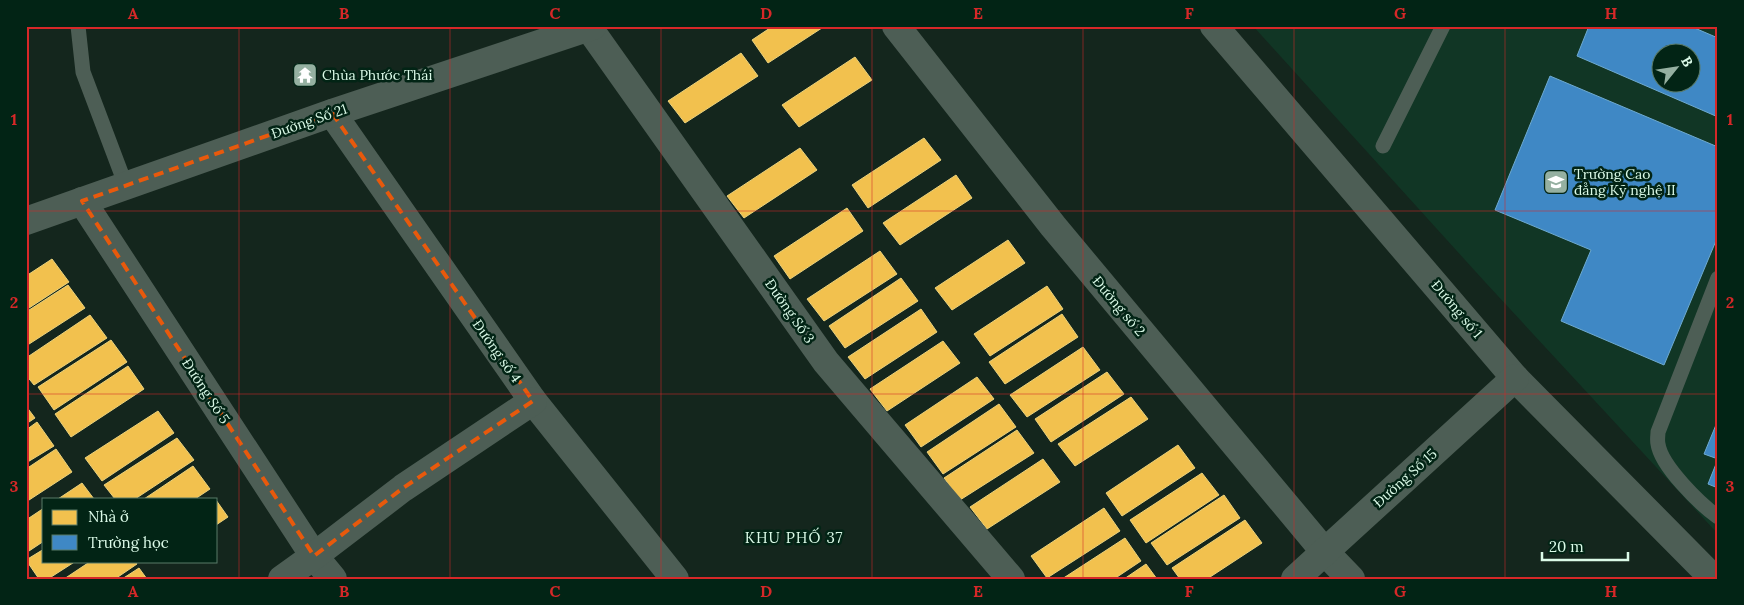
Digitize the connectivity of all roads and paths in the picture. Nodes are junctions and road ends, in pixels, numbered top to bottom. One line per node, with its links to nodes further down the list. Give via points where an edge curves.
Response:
1 (78, 26): 8 (lane, via 83,72)
2 (896, 26): 15 (street, Đường số 2, via 1053,226)
3 (1214, 26): 12 (street, Đường số 1)
4 (1443, 26): 7 (lane)
5 (591, 27): 6 (street, Đường Số 21); 20 (street, Đường Số 3, via 826,362)
6 (332, 113): 8 (street, Đường Số 21); 13 (street, Đường số 4)
7 (1382, 146)
8 (126, 186): 9 (street, Đường Số 21)
9 (82, 201): 10 (street, Đường Số 21); 16 (street, Đường Số 5)
10 (26, 221)
11 (1718, 278): 14 (lane, via 1658,432 1663,458 1676,476)
12 (1515, 378): 15 (street, Đường Số 15); 23 (street, Đường số 1)
13 (533, 401): 16 (street, via 403,488); 19 (street, Đường số 4)
14 (1718, 517)
15 (1324, 551): 21 (street, Đường Số 15); 22 (street, Đường số 2)
16 (314, 556): 17 (street); 18 (street, Đường Số 5)
17 (282, 579)
18 (333, 579)
19 (675, 579)
20 (1012, 579)
21 (1295, 579)
22 (1351, 579)
23 (1714, 579)

